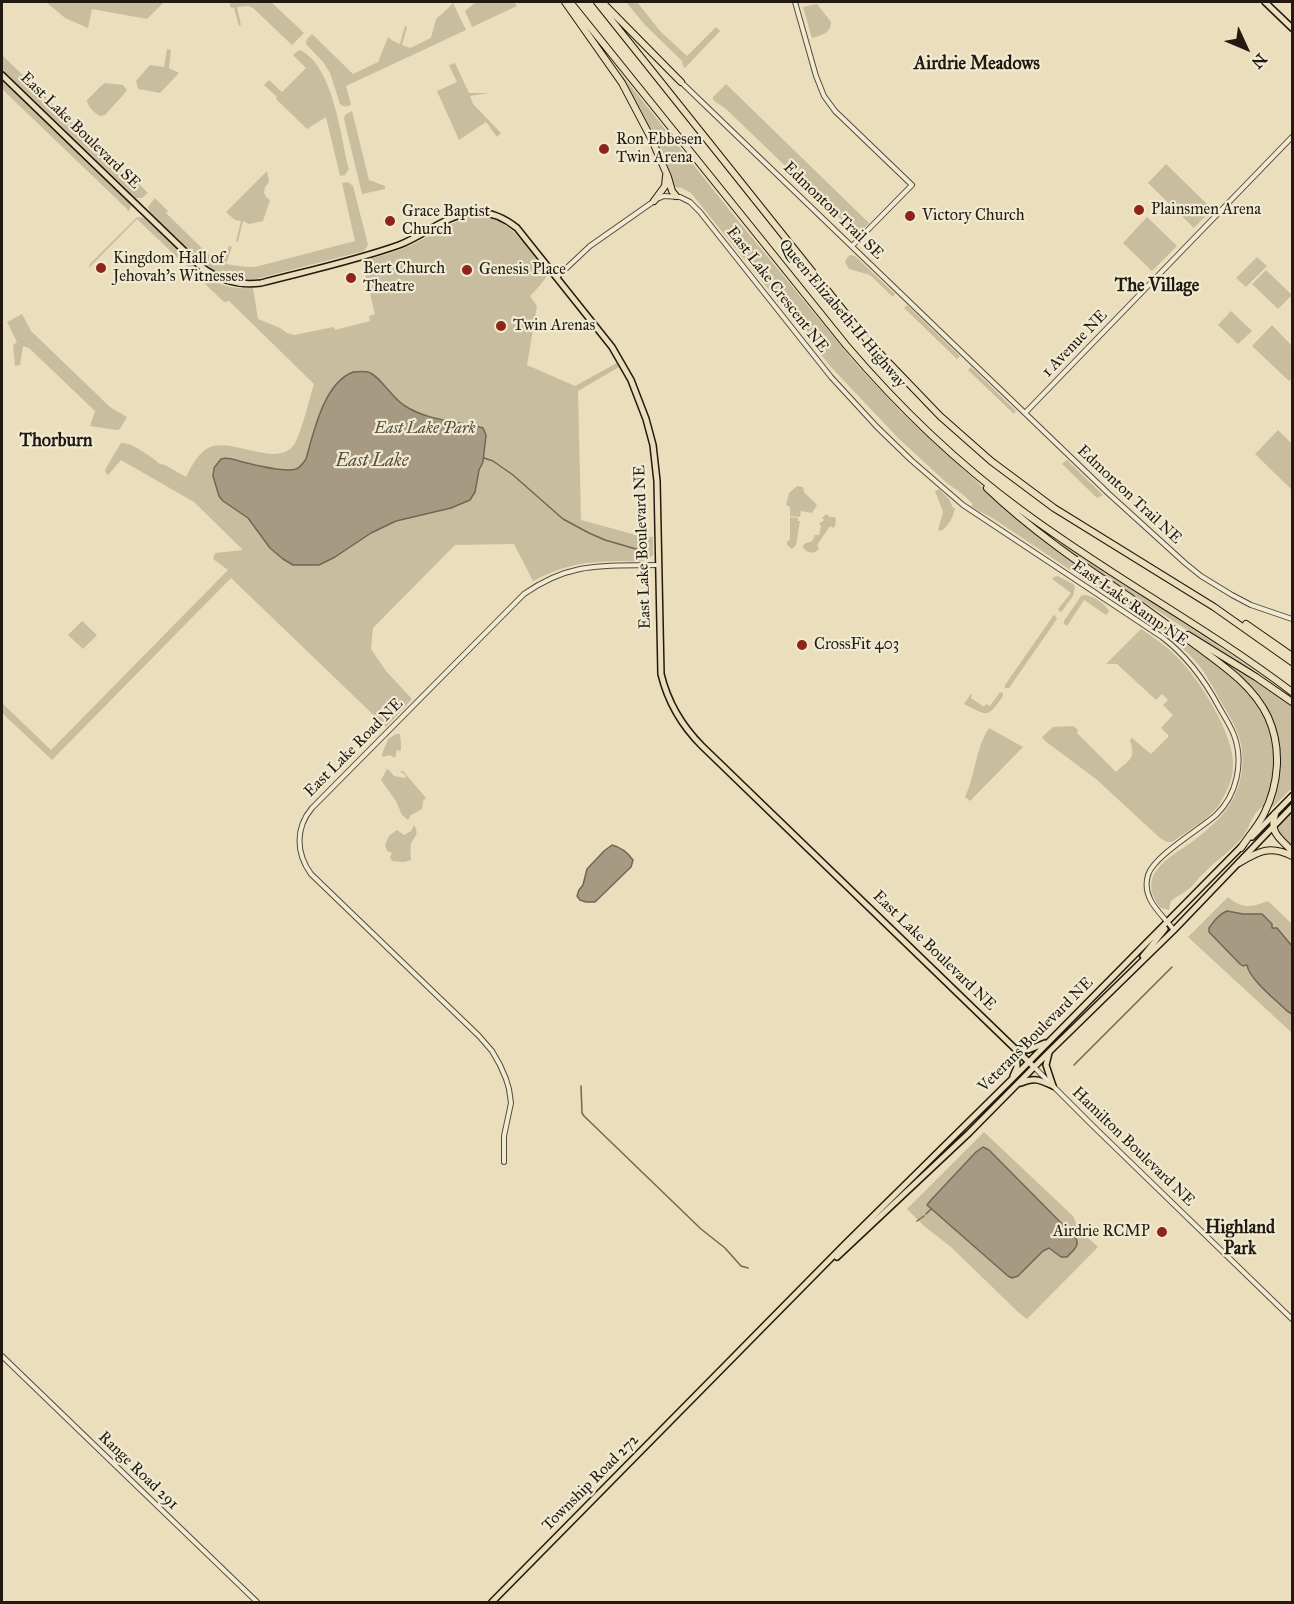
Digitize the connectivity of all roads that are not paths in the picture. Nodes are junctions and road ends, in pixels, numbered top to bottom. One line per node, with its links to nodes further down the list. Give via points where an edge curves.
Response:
1 (565, 2): 11 (highway, via 622,83)
2 (570, 2): 19 (highway, Queen Elizabeth II Highway, via 852,352)
3 (597, 2): 22 (highway, Queen Elizabeth II Highway, via 867,340 940,416 1054,508)
4 (602, 2): 9 (highway)
5 (795, 2): 15 (street, via 819,86 830,105 912,185)
6 (1265, 2): 7 (main road)
7 (1291, 26)
8 (2, 75): 14 (main road, East Lake Boulevard SE)
9 (681, 82): 15 (street, Edmonton Trail SE)
10 (1293, 137): 18 (street, 1 Avenue NE)
11 (664, 167): 12 (highway); 13 (highway, via 666,183)
12 (676, 196): 13 (street); 20 (street, East Lake Crescent NE, via 690,202 700,213 853,401 905,455)
13 (654, 201): 16 (street, via 590,246)
14 (140, 207): 16 (main road, East Lake Boulevard NE, via 208,273 239,284 261,283 367,255 403,243 456,217 478,212 510,222)
15 (852, 246): 17 (street, Edmonton Trail SE)
16 (557, 277): 21 (main road, East Lake Boulevard NE, via 612,347 640,401 655,465)
17 (969, 359): 18 (street, Edmonton Trail NE)
18 (1025, 413): 24 (street, Edmonton Trail NE, via 1201,576 1251,604)
19 (957, 458): 23 (highway, via 1022,519); 27 (highway, Queen Elizabeth II Highway, via 1022,511)
20 (963, 505): 37 (street, East Lake Ramp NE, via 1171,644 1204,681 1231,730 1238,749 1238,769 1227,802 1160,859 1149,874 1150,901)
21 (658, 565): 41 (main road, East Lake Boulevard NE, via 661,674 671,706 683,725); 48 (street, East Lake Road NE, via 577,569 549,578 524,594 312,808 301,827 299,848 312,874 492,1051 506,1078 511,1103 504,1136)
22 (1214, 607): 25 (highway); 26 (highway, Queen Elizabeth II Highway)
23 (1154, 615): 28 (highway); 33 (highway, via 1246,686 1269,719 1277,758 1273,790 1263,815)
24 (1293, 619)
25 (1293, 656)
26 (1293, 662)
27 (1293, 692)
28 (1293, 702)
29 (1293, 796): 31 (main road, Veterans Boulevard NE)
30 (1293, 807): 32 (main road, Veterans Boulevard NE)
31 (1275, 814): 32 (highway); 33 (main road, Veterans Boulevard NE)
32 (1273, 828): 34 (highway); 36 (main road, Veterans Boulevard NE)
33 (1241, 848): 37 (main road, Veterans Boulevard NE)
34 (1293, 851)
35 (1293, 856): 36 (highway, via 1264,850)
36 (1239, 863): 38 (main road, Veterans Boulevard NE)
37 (1168, 921): 38 (street, East Lake Ramp NE); 39 (main road); 40 (main road, Veterans Boulevard NE)
38 (1174, 930): 39 (main road, Veterans Boulevard NE)
39 (1128, 975): 42 (main road, Veterans Boulevard NE)
40 (1050, 1040): 41 (main road, via 1028,1050); 43 (main road, Veterans Boulevard NE)
41 (1016, 1048): 43 (main road, East Lake Boulevard NE); 45 (main road)
42 (1049, 1052): 44 (main road, Veterans Boulevard NE); 47 (main road, via 1046,1065)
43 (1029, 1062): 44 (main road, East Lake Boulevard NE); 45 (main road, Veterans Boulevard NE)
44 (1035, 1067): 46 (main road, Veterans Boulevard NE); 47 (street, Hamilton Boulevard NE)
45 (1013, 1078): 49 (main road, Veterans Boulevard NE)
46 (1017, 1084): 47 (main road, via 1037,1079); 49 (main road, Veterans Boulevard NE)
47 (1053, 1086): 50 (street, Hamilton Boulevard NE)
48 (504, 1162)
49 (798, 1293): 52 (main road, Veterans Boulevard NE)
50 (1293, 1318)
51 (2, 1356): 53 (street, Range Road 291)
52 (708, 1383): 54 (main road, Township Road 272)
53 (257, 1602)
54 (492, 1602)

